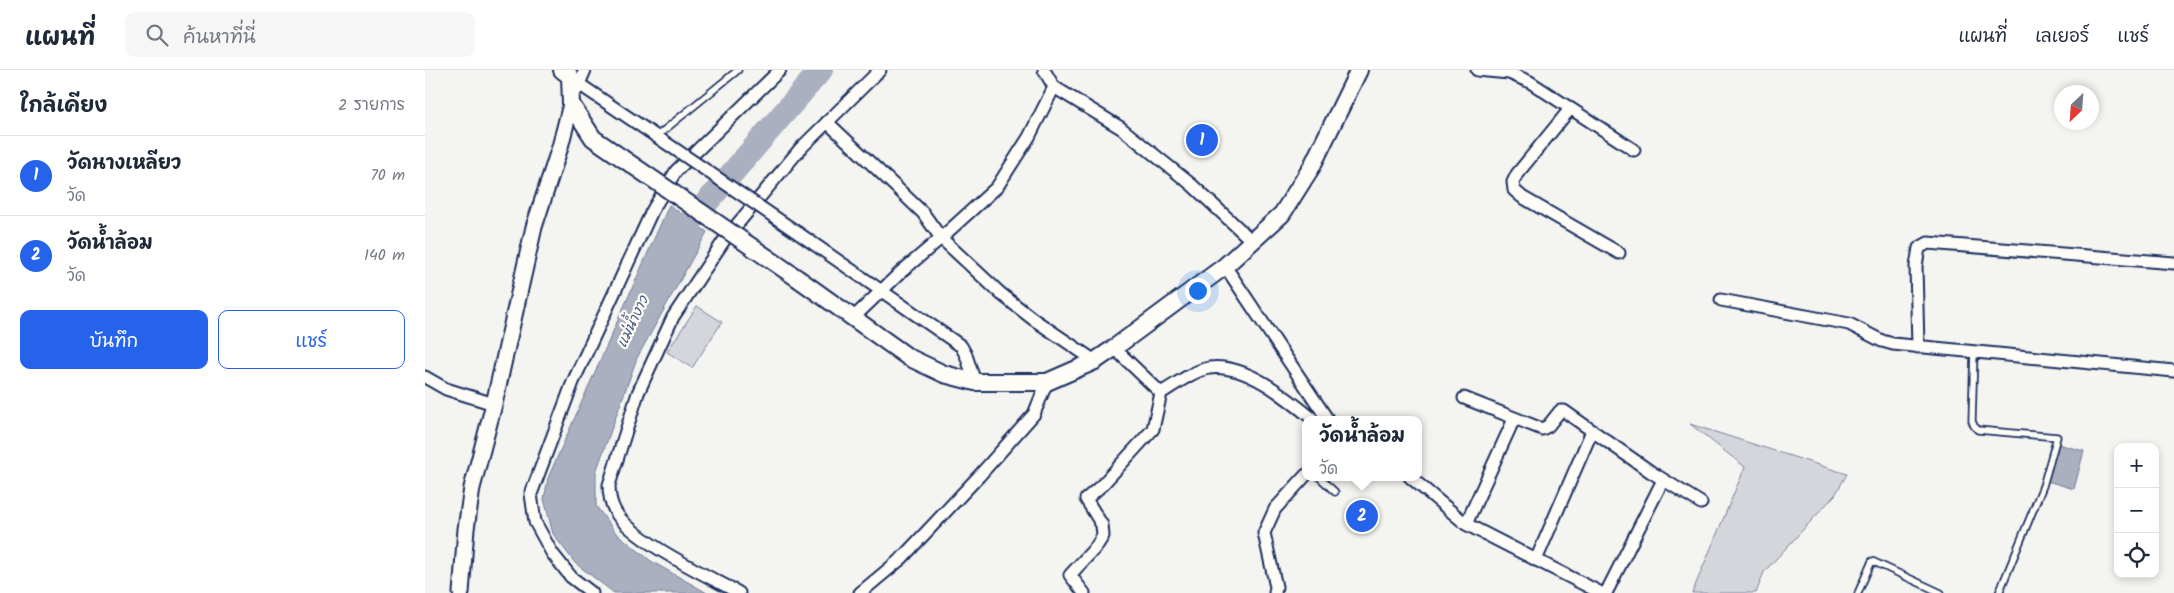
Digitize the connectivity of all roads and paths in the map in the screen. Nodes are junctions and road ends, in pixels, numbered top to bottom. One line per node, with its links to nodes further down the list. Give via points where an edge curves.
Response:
1 (562, 70): 11 (main road, via 570,76)
2 (585, 70): 9 (street)
3 (738, 70): 14 (lane)
4 (780, 70): 49 (street, via 676,171 652,212 573,382 531,494 535,522 552,553 571,577)
5 (881, 70): 13 (street)
6 (1044, 70): 10 (street)
7 (1359, 70): 17 (main road, via 1311,168 1282,214)
8 (1477, 70): 12 (street, via 1509,73 1530,82)
9 (579, 84): 11 (street); 14 (street)
10 (1054, 87): 16 (street, via 1029,137 997,187); 17 (street, via 1121,128 1192,185)
11 (571, 104): 23 (main road, bridge, via 593,138); 34 (street, via 534,227)
12 (1570, 108): 15 (street); 18 (street, via 1517,174 1514,190)
13 (827, 122): 16 (street, via 923,213); 50 (street, via 800,149 725,239 673,318 638,393 609,485 615,512 628,528)
14 (662, 140): 21 (street, bridge)
15 (1634, 150)
16 (941, 238): 21 (street); 27 (street, via 1033,319)
17 (1252, 241): 20 (main road)
18 (1619, 253)
19 (2174, 263): 24 (street, via 1928,243 1919,248 1916,266)
20 (1225, 266): 25 (main road); 36 (street)
21 (881, 291): 23 (street); 30 (street, via 961,346)
22 (1721, 300): 24 (street, via 1849,324 1882,341)
23 (853, 318): 30 (main road, via 908,356 944,374)
24 (1918, 346): 26 (street)
25 (1114, 348): 27 (main road); 32 (street)
26 (1974, 351): 28 (street); 59 (lane, via 1974,426 1978,430 2057,437 2043,486)
27 (1095, 361): 31 (main road)
28 (2174, 371)
29 (425, 377): 34 (street, via 446,389)
30 (975, 382): 31 (main road)
31 (1047, 382): 51 (street, via 1034,414 902,558)
32 (1161, 393): 35 (street, via 1208,368 1226,368 1240,371 1286,397); 52 (street, via 1153,429 1086,499 1102,525 1103,536 1070,575)
33 (1464, 398): 37 (street)
34 (494, 404): 48 (street, via 472,488 465,529)
35 (1309, 416)
36 (1325, 416)
37 (1514, 419): 38 (street, via 1542,429 1559,411 1564,411); 45 (street)
38 (1592, 431): 40 (street); 46 (street)
39 (1302, 479): 53 (street, via 1275,508 1263,533)
40 (1663, 480): 44 (street); 55 (street)
41 (1323, 481): 43 (lane)
42 (1415, 481): 45 (street)
43 (1335, 492)
44 (1701, 503)
45 (1466, 524): 46 (street)
46 (1536, 560): 54 (street)
47 (1929, 586): 56 (lane, via 1872,561); 57 (lane); 58 (lane)
48 (461, 593)
49 (592, 593)
50 (739, 593)
51 (860, 593)
52 (1084, 593)
53 (1275, 593)
54 (1601, 593)
55 (1606, 593)
56 (1858, 593)
57 (1927, 593)
58 (1941, 593)
59 (1999, 593)

